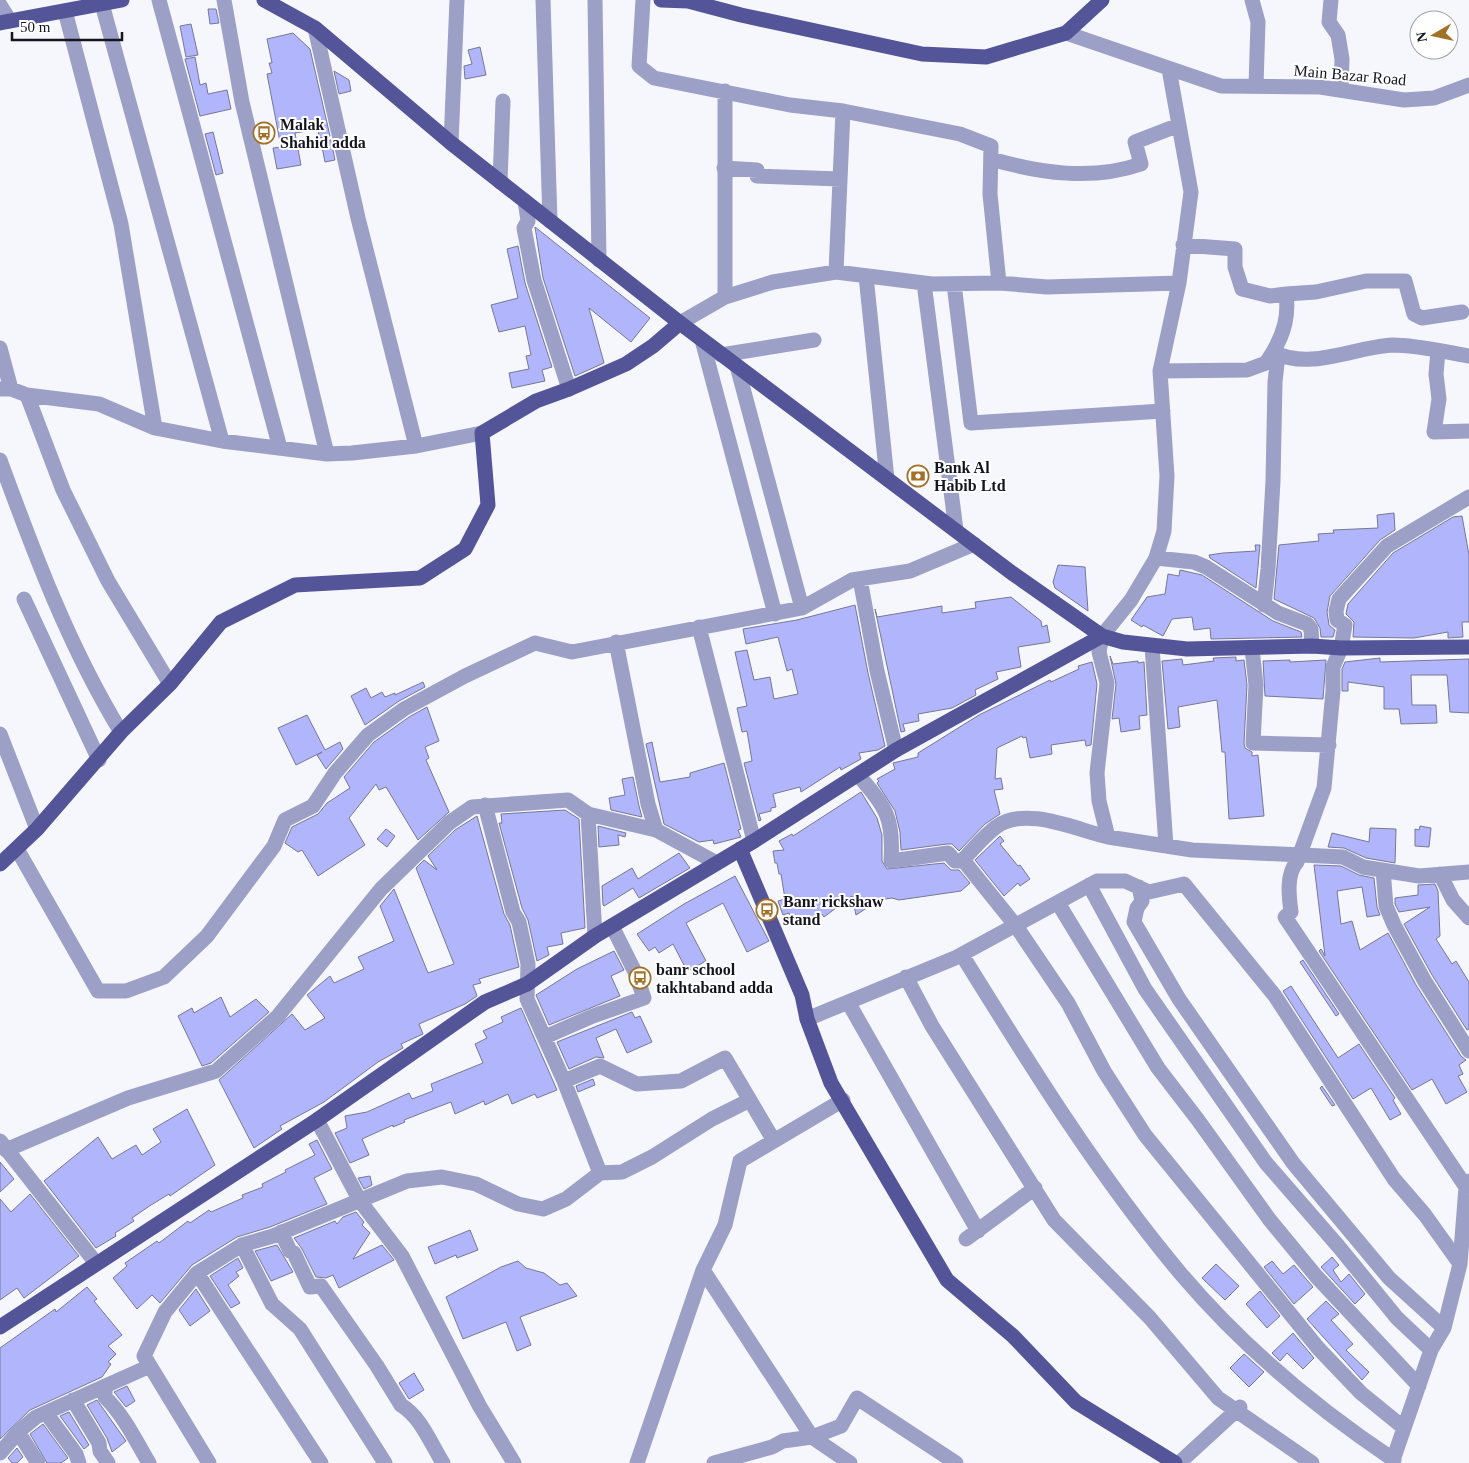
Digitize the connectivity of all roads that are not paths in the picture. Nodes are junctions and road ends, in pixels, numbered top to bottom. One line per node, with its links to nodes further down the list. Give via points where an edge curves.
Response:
1 (122, 0): 15 (main road)
2 (159, 0): 65 (street)
3 (224, 0): 66 (street, via 246,120)
4 (264, 0): 18 (main road)
5 (457, 0): 28 (street)
6 (543, 0): 34 (street)
7 (595, 0): 36 (street)
8 (642, 0): 24 (street, via 639,66 654,78)
9 (661, 0): 13 (main road)
10 (1102, 0): 19 (main road)
11 (1252, 0): 21 (street, via 1258,22)
12 (1331, 0): 23 (street, via 1329,22 1338,35 1342,59)
13 (688, 1): 19 (main road, via 741,16 922,54 986,56)
14 (0, 4): 17 (street)
15 (102, 4): 16 (main road); 63 (street)
16 (65, 11): 17 (main road); 60 (street, via 121,224)
17 (5, 22)
18 (315, 28): 28 (main road); 64 (street, via 358,218)
19 (1066, 33): 20 (street, Main Bazar Road)
20 (1169, 69): 21 (street, Main Bazar Road, via 1222,86); 27 (street)
21 (1256, 86): 23 (street, Main Bazar Road)
22 (1469, 86): 23 (street, Main Bazar Road, via 1434,98 1404,100)
23 (1341, 90)
24 (725, 91): 26 (street, via 790,105); 30 (street)
25 (503, 101): 32 (street)
26 (843, 111): 29 (street, via 960,134 991,146); 31 (street)
27 (1179, 125): 29 (street, via 1135,142 1141,164 1118,172 1066,174 1031,170); 35 (street, via 1191,192)
28 (451, 142): 32 (main road)
29 (991, 159): 40 (street, via 990,194)
30 (724, 168): 31 (street, via 757,170 757,176); 44 (street)
31 (840, 179): 37 (street)
32 (500, 182): 33 (main road)
33 (525, 201): 34 (main road); 57 (street, via 528,221 524,228 534,280)
34 (550, 221): 36 (main road)
35 (1183, 245): 41 (street); 43 (street, via 1235,249 1234,267 1242,289 1270,296)
36 (599, 260): 46 (main road)
37 (836, 272): 38 (street); 44 (street, via 773,282)
38 (866, 276): 39 (street); 68 (street)
39 (924, 283): 42 (street); 70 (street)
40 (999, 283): 41 (street, via 1047,287); 42 (street)
41 (1179, 283): 55 (street)
42 (954, 284): 59 (street, via 971,423)
43 (1286, 294): 45 (street, via 1316,292 1366,281 1405,281 1414,314 1422,318); 51 (street, via 1288,308)
44 (725, 297): 46 (street)
45 (1462, 312)
46 (680, 324): 47 (main road); 57 (main road, via 626,364)
47 (702, 340): 52 (main road); 77 (street)
48 (814, 340): 52 (street)
49 (0, 348): 56 (street)
50 (1438, 351): 51 (street, via 1394,345 1307,361); 53 (street); 61 (street, via 1439,399 1434,432)
51 (1276, 353): 55 (street, via 1266,363 1247,370); 75 (street)
52 (721, 354): 54 (main road)
53 (1469, 356)
54 (737, 366): 68 (main road); 76 (street)
55 (1160, 371): 59 (street)
56 (6, 389): 58 (street)
57 (569, 389): 62 (main road, via 536,401)
58 (27, 395): 60 (street, via 99,404); 86 (street, via 67,498 108,581)
59 (1163, 411): 72 (street, via 1167,476 1164,531)
60 (155, 428): 63 (street)
61 (1469, 431)
62 (482, 433): 64 (street); 86 (main road, via 488,505 465,548 420,578 295,586 221,622)
63 (222, 441): 65 (street)
64 (416, 446): 66 (street)
65 (280, 448): 66 (street)
66 (327, 454)
67 (0, 460): 87 (street, via 40,567 94,688)
68 (887, 479): 70 (main road)
69 (1469, 497): 84 (street, via 1387,546 1348,587 1339,599 1336,611 1337,620 1346,625)
70 (956, 530): 71 (main road)
71 (974, 544): 73 (street, via 910,571); 79 (main road)
72 (1156, 558): 75 (street, via 1194,562 1206,567 1249,592); 79 (street, via 1130,600)
73 (860, 579): 76 (street, via 852,580); 90 (street)
74 (24, 599): 91 (street)
75 (1264, 605): 82 (street, via 1307,624 1311,629)
76 (802, 608): 77 (street)
77 (775, 614): 78 (street)
78 (699, 627): 80 (street); 98 (street)
79 (1102, 636): 81 (main road); 90 (main road); 97 (street, via 1099,652 1107,683 1097,773 1099,801)
80 (616, 642): 96 (street); 100 (street, via 572,652 534,644 404,709 368,735 335,773 314,806 285,820 274,846 207,936 164,976 126,991 98,990)
81 (1152, 646): 85 (main road, via 1187,650); 99 (street)
82 (1312, 646): 84 (main road); 85 (main road)
83 (1469, 647): 84 (main road)
84 (1341, 648): 89 (street, via 1333,668)
85 (1252, 649): 89 (street, via 1256,685 1253,743)
86 (170, 684): 87 (main road)
87 (121, 732): 91 (main road)
88 (0, 734): 95 (street)
89 (1329, 745): 102 (street, via 1324,788)
90 (896, 750): 92 (main road)
91 (99, 760): 95 (main road)
92 (858, 775): 98 (main road); 103 (street, via 881,802 891,823 891,861 948,853 955,860)
93 (486, 804): 94 (street, via 568,800); 118 (street, via 519,922 528,964); 128 (street, via 472,807 448,823 381,889 278,1016 216,1071 128,1098)
94 (588, 814): 96 (street); 115 (street)
95 (37, 829): 100 (main road)
96 (656, 830): 104 (street)
97 (1108, 837): 99 (street); 103 (street, via 1050,820 1020,818 997,826)
98 (754, 840): 101 (main road)
99 (1166, 846): 102 (street)
100 (16, 849): 105 (main road)
101 (740, 849): 104 (main road); 120 (main road, via 802,995)
102 (1299, 854): 106 (street, via 1343,857); 130 (street, via 1291,868 1291,912 1285,917)
103 (963, 860): 114 (street)
104 (717, 863): 113 (main road)
105 (0, 864)
106 (1383, 870): 108 (street, via 1418,876); 122 (street, via 1386,906 1394,925 1419,972)
107 (1469, 872): 108 (street)
108 (1440, 874): 112 (street, via 1453,900)
109 (1089, 885): 110 (street, via 1097,881 1125,881); 111 (street); 141 (street, via 1145,989 1266,1163 1397,1318)
110 (1138, 887): 136 (street, via 1149,892 1184,884 1274,996 1394,1179); 140 (street, via 1142,901 1134,922 1179,998 1293,1163 1389,1278)
111 (1058, 903): 114 (street); 144 (street, via 1158,1068 1269,1219 1316,1276)
112 (1469, 918)
113 (612, 926): 115 (main road); 121 (street, via 644,998)
114 (1016, 926): 116 (street); 148 (street, via 1068,1002 1104,1071 1145,1135 1318,1348 1361,1393)
115 (595, 936): 118 (main road)
116 (962, 955): 117 (street); 152 (street, via 1044,1087 1104,1175 1182,1275 1256,1352 1342,1425)
117 (906, 977): 119 (street); 131 (street, via 932,1026)
118 (527, 984): 121 (street, via 527,999); 126 (main road, via 486,1002)
119 (848, 1002): 120 (street); 131 (street, via 972,1235)
120 (807, 1019): 125 (main road, via 831,1083)
121 (545, 1037): 123 (street)
122 (1469, 1051)
123 (564, 1081): 124 (street, via 600,1066 637,1084 681,1081 725,1058); 129 (street)
124 (750, 1100): 127 (street); 129 (street, via 622,1172)
125 (843, 1100): 127 (street); 166 (main road, via 946,1280 1013,1336 1076,1402)
126 (317, 1120): 132 (street); 135 (main road)
127 (774, 1141): 137 (street, via 740,1161 725,1225)
128 (3, 1146): 135 (street)
129 (600, 1173): 132 (street, via 566,1199 543,1209 518,1204 476,1184 442,1177 407,1181)
130 (1467, 1184): 136 (street)
131 (1034, 1188): 146 (street, via 1054,1220 1150,1318 1218,1398)
132 (360, 1201): 133 (street); 161 (street, via 402,1256 479,1405)
133 (281, 1232): 134 (street); 160 (street, via 310,1287 321,1286 332,1300 401,1405 425,1432)
134 (242, 1245): 138 (street); 159 (street, via 272,1304 300,1329)
135 (96, 1263): 139 (main road)
136 (1460, 1264): 140 (street)
137 (703, 1270): 150 (street); 162 (street)
138 (197, 1273): 142 (street, via 165,1312 144,1356); 158 (street)
139 (0, 1327)
140 (1444, 1328): 141 (street)
141 (1431, 1350): 144 (street)
142 (150, 1366): 143 (street); 157 (street)
143 (104, 1386): 145 (street); 156 (street, via 105,1397 124,1418)
144 (1419, 1386): 148 (street)
145 (73, 1400): 147 (street); 155 (street)
146 (1238, 1409): 166 (street); 167 (street)
147 (46, 1413): 149 (street); 154 (street)
148 (1404, 1428): 152 (street)
149 (18, 1432): 151 (street); 153 (street)
150 (812, 1437): 163 (street, via 783,1441); 164 (street); 165 (street, via 841,1426 858,1398)
151 (0, 1453)
152 (1393, 1462)
153 (38, 1463)
154 (79, 1463)
155 (108, 1463)
156 (149, 1463)
157 (209, 1463)
158 (321, 1463)
159 (385, 1463)
160 (443, 1463)
161 (514, 1463)
162 (637, 1463)
163 (714, 1463)
164 (850, 1463)
165 (956, 1463)
166 (1177, 1463)
167 (1312, 1463)

